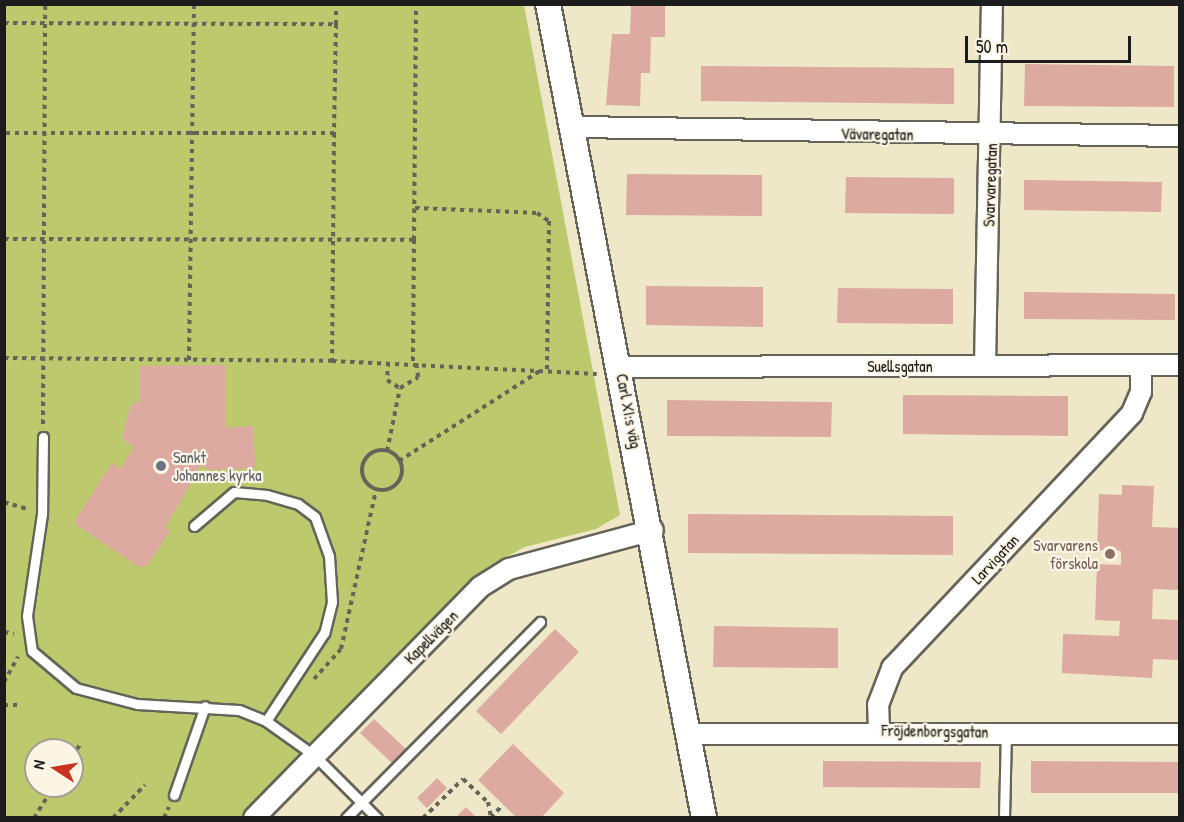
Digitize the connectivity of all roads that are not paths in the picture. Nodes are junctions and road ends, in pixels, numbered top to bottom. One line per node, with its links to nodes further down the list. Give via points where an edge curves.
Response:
1 (548, 4): 3 (street, Carl XI:s väg)
2 (992, 4): 4 (street, Svarvaregatan)
3 (574, 127): 4 (street, Vävaregatan); 9 (street, Carl XI:s väg)
4 (992, 136): 5 (street, Vävaregatan); 6 (street, Svarvaregatan)
5 (1179, 136)
6 (985, 365): 7 (street, Suellsgatan); 9 (street, Suellsgatan)
7 (1141, 365): 8 (street, Suellsgatan); 16 (street, Larvigatan, via 1142,392 1132,413 892,668 878,705)
8 (1179, 365)
9 (611, 370): 12 (street, Carl XI:s väg)
10 (43, 437): 14 (lane, via 42,514 27,616 32,651 76,688 137,704)
11 (194, 526): 15 (lane, via 234,492 267,495 298,504 315,517 329,556 332,602 324,633)
12 (652, 530): 18 (street, Carl XI:s väg); 20 (street, Kapellvägen, via 509,569 480,587)
13 (540, 622): 22 (lane)
14 (205, 706): 15 (lane); 21 (lane)
15 (266, 721): 20 (lane)
16 (879, 730): 17 (street, Fröjdenborgsgatan); 18 (street, Fröjdenborgsgatan)
17 (1006, 732): 19 (street, Fröjdenborgsgatan); 27 (lane)
18 (690, 734): 26 (street, Carl XI:s väg)
19 (1179, 734)
20 (315, 756): 22 (lane); 23 (street, Kapellvägen)
21 (174, 795)
22 (361, 801): 24 (lane); 25 (lane)
23 (254, 818)
24 (346, 818)
25 (377, 818)
26 (704, 818)
27 (1004, 818)

